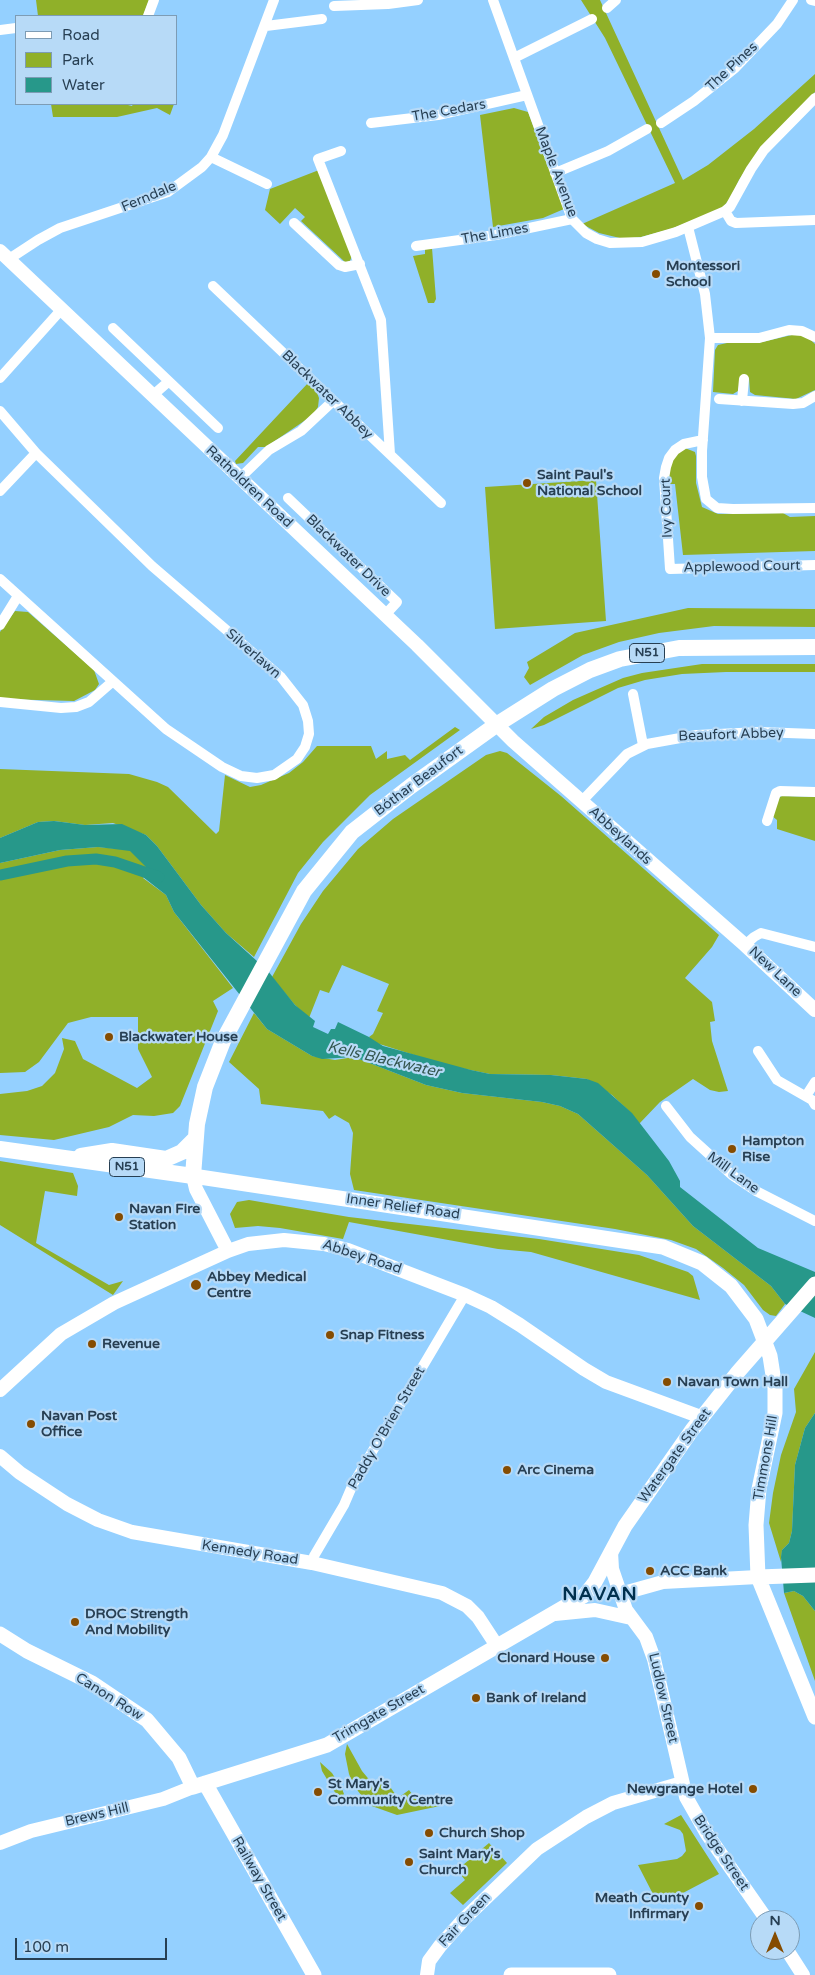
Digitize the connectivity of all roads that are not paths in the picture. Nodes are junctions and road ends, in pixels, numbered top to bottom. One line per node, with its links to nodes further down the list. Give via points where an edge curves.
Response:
1 (154, 0): 11 (street)
2 (274, 0): 14 (street, Ferndale)
3 (418, 0): 9 (street)
4 (493, 0): 17 (street, Maple Avenue)
5 (616, 0): 10 (street)
6 (793, 0): 20 (street, The Pines, via 777,24 735,68)
7 (811, 0): 8 (street)
8 (815, 1)
9 (334, 6)
10 (607, 8)
11 (148, 15)
12 (322, 19): 14 (street)
13 (592, 20): 17 (street)
14 (266, 26): 24 (street, Ferndale, via 223,135)
15 (15, 28): 16 (street)
16 (0, 30)
17 (514, 58): 18 (street, Maple Avenue)
18 (527, 95): 21 (street, The Cedars, via 438,115); 25 (street, Maple Avenue)
19 (814, 100): 27 (street, via 764,150)
20 (661, 123)
21 (371, 124)
22 (647, 130): 25 (street, via 608,151)
23 (341, 151): 34 (street, via 318,159)
24 (211, 157): 26 (street); 33 (street, Ferndale, via 187,180 168,192 60,228)
25 (556, 172): 28 (street, Maple Avenue)
26 (267, 184)
27 (725, 212): 29 (street, via 736,223); 31 (street, Maple Avenue)
28 (572, 219): 31 (street, Maple Avenue, via 586,233 610,243 642,242); 32 (street, The Limes, via 496,235)
29 (815, 220)
30 (294, 223): 34 (street, via 339,265)
31 (688, 227): 39 (street, via 705,294)
32 (416, 246)
33 (5, 255): 36 (street, Ratholdren Road)
34 (360, 264): 52 (street, via 381,320)
35 (213, 286): 46 (street, Blackwater Abbey)
36 (61, 310): 40 (street); 43 (street, Ratholdren Road)
37 (113, 328): 42 (street)
38 (815, 337): 39 (street, via 789,330 759,338)
39 (710, 338): 50 (street)
40 (0, 378)
41 (744, 379): 47 (street)
42 (168, 382): 43 (street); 49 (street)
43 (152, 396): 53 (street, Ratholdren Road)
44 (815, 396): 47 (street, via 793,404)
45 (719, 399): 47 (street)
46 (333, 401): 52 (street, Blackwater Abbey); 53 (street, via 301,431 269,450)
47 (742, 401)
48 (0, 411): 51 (street, Silverlawn)
49 (218, 428)
50 (703, 440): 57 (street, via 702,477 710,505 733,509); 59 (street, Ivy Court, via 684,444 668,458 664,478)
51 (36, 453): 54 (street); 65 (street, Silverlawn, via 152,566 281,677 303,705 310,734 297,759 287,768 274,775 257,778 241,776 194,750)
52 (390, 454): 56 (street, Blackwater Abbey)
53 (240, 478): 62 (street, Ratholdren Road)
54 (0, 491)
55 (288, 498): 62 (street, Blackwater Drive, via 396,602)
56 (441, 502)
57 (815, 508)
58 (815, 565): 59 (street, Applewood Court)
59 (670, 569)
60 (0, 579): 61 (street, Silverlawn)
61 (18, 596): 63 (street); 65 (street, Silverlawn)
62 (385, 615): 68 (street, Ratholdren Road)
63 (0, 625)
64 (815, 647): 68 (main road, Bóthar Beaufort / N51, via 702,647 653,651 620,659 552,689)
65 (112, 682): 67 (street, via 89,702 76,707)
66 (633, 694): 70 (street)
67 (0, 702)
68 (496, 725): 72 (street, Abbeylands); 82 (main road, Bóthar Beaufort / N51, via 352,832 304,891 223,1041 205,1087)
69 (815, 734): 70 (street, Beaufort Abbey, via 697,735)
70 (643, 746): 72 (street, Beaufort Abbey, via 627,754)
71 (815, 792): 73 (street, via 776,793)
72 (581, 802): 74 (street, Abbeylands)
73 (767, 821)
74 (745, 945): 75 (street, New Lane, via 762,933); 76 (street, New Lane)
75 (815, 947)
76 (815, 1010)
77 (758, 1051): 79 (street, via 777,1080)
78 (815, 1082): 79 (street)
79 (806, 1096): 80 (street)
80 (815, 1105)
81 (666, 1106): 86 (street, Mill Lane, via 690,1137 732,1175)
82 (196, 1138): 84 (main road, via 182,1152 166,1159 112,1151); 85 (main road, N51)
83 (0, 1149): 84 (main road, Inner Relief Road / N51)
84 (61, 1158): 85 (main road, Inner Relief Road / N51)
85 (193, 1176): 87 (street, via 196,1189); 90 (main road, Inner Relief Road, via 663,1247 702,1263 731,1286 751,1310)
86 (815, 1221)
87 (228, 1251): 89 (street, Abbey Road, via 248,1244 274,1241 324,1244 393,1266); 91 (street, Abbey Road, via 114,1303 62,1334)
88 (815, 1284): 90 (main road, Watergate Street)
89 (465, 1295): 92 (street, Abbey Road, via 491,1307 606,1382); 95 (street, Paddy O'Brien Street, via 353,1484)
90 (765, 1341): 92 (main road, Watergate Street); 97 (main road, Timmons Hill, via 776,1388 775,1413 759,1489 756,1525)
91 (0, 1390)
92 (702, 1417): 94 (main road, Watergate Street, via 625,1526)
93 (0, 1456): 95 (street, Kennedy Road, via 67,1504 114,1526 160,1538)
94 (611, 1552): 98 (street, Ludlow Street, via 612,1569); 99 (main road, Watergate Street, via 585,1595)
95 (312, 1563): 102 (street, Kennedy Road, via 419,1586 460,1601 478,1618)
96 (815, 1575): 97 (main road)
97 (758, 1577): 98 (street, via 662,1582); 103 (main road, Timmons Hill)
98 (620, 1594): 100 (street, Ludlow Street)
99 (553, 1615): 100 (street, via 595,1610); 102 (main road, Trimgate Street)
100 (631, 1618): 104 (street, Ludlow Street, via 646,1637 654,1659)
101 (0, 1634): 105 (main road, Canon Row, via 92,1683 147,1720)
102 (497, 1646): 105 (main road, Trimgate Street, via 326,1745)
103 (815, 1717)
104 (682, 1783): 107 (street, Bridge Street, via 692,1811); 110 (street, Fair Green, via 613,1803 537,1849 464,1919 429,1961)
105 (199, 1785): 106 (street, Brews Hill, via 154,1801 31,1831); 109 (main road, Railway Street)
106 (0, 1843)
107 (760, 1910)
108 (793, 1960): 113 (street)
109 (314, 1975)
110 (428, 1975)
111 (511, 1975): 112 (main road)
112 (609, 1975)
113 (803, 1975)

